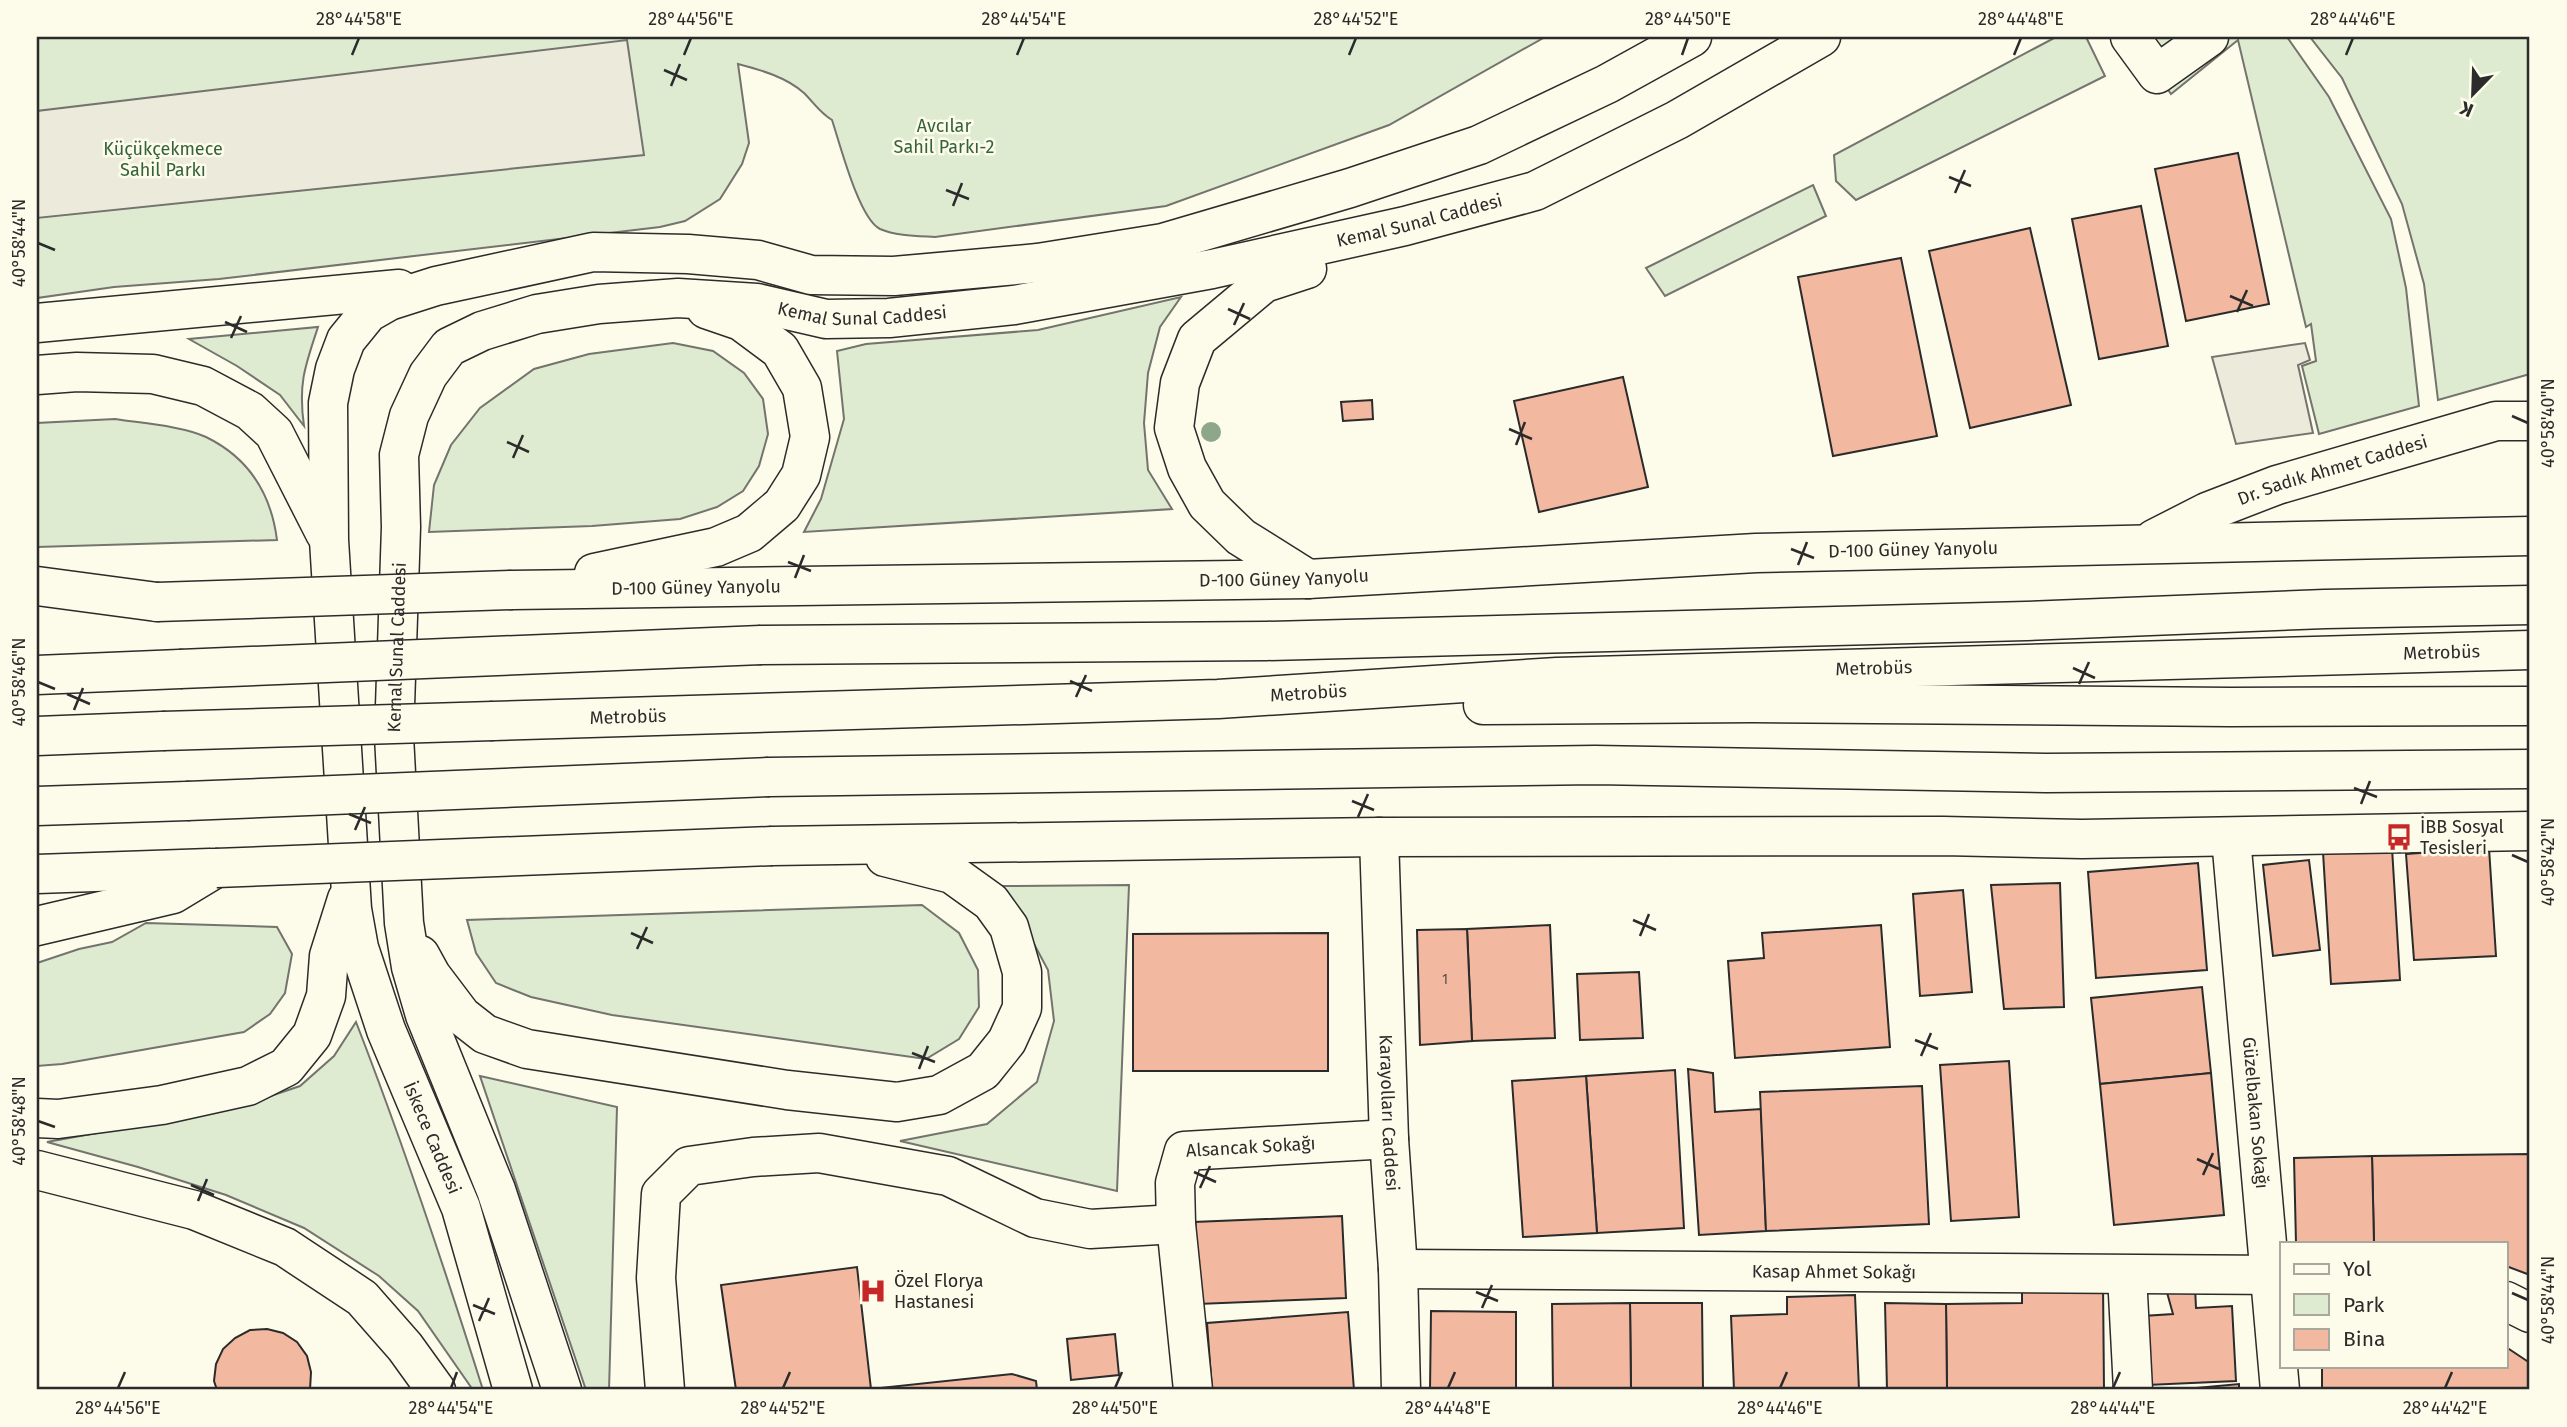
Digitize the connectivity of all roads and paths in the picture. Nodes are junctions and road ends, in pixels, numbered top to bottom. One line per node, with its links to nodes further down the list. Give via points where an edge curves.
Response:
1 (1692, 37): 6 (main road, Kemal Sunal Caddesi, via 1479,145 1163,243 1038,263 894,276 811,275 758,261 593,252)
2 (1821, 37): 5 (main road, Kemal Sunal Caddesi, via 1677,120 1535,191)
3 (2130, 37): 4 (main road, via 2157,74)
4 (2209, 37)
5 (1405, 226): 7 (main road, Kemal Sunal Caddesi, via 1186,274 1014,305 889,318 826,319 757,303); 14 (main road, via 1334,260 1264,283 1197,339 1180,383 1174,428 1187,468 1207,504 1241,537)
6 (436, 286): 8 (main road); 12 (main road, Kemal Sunal Caddesi, via 368,313 346,340 328,403)
7 (678, 298): 16 (main road, via 740,321 780,351 802,388 810,437 801,475 782,505 749,533 716,547); 34 (main road, Kemal Sunal Caddesi, via 537,314 482,331 449,347 423,385 399,455 394,736)
8 (37, 323)
9 (37, 374): 12 (main road, via 153,374 203,386 250,411 274,433)
10 (2530, 421): 13 (main road, Dr. Sadık Ahmet Caddesi, via 2496,421 2277,485 2207,512)
11 (2530, 536): 13 (main road, D-100 Güney Yanyolu)
12 (328, 540): 33 (main road, Kemal Sunal Caddesi)
13 (2144, 544): 14 (main road, D-100 Güney Yanyolu, via 1756,553)
14 (1308, 579): 16 (main road, D-100 Güney Yanyolu)
15 (37, 586): 17 (main road)
16 (512, 590): 17 (main road, D-100 Güney Yanyolu, bridge)
17 (157, 602): 18 (main road, D-100 Güney Yanyolu)
18 (37, 606)
19 (2530, 606): 21 (main road, bridge, via 1266,641 761,645)
20 (2530, 650): 22 (main road, Metrobüs, via 1558,677)
21 (37, 675)
22 (1219, 699): 23 (main road, Metrobüs, via 1530,706); 24 (main road, Metrobüs, bridge)
23 (2530, 706)
24 (37, 736)
25 (2530, 769): 26 (main road, bridge, via 2046,773 1595,765 768,777)
26 (37, 806)
27 (2530, 831): 29 (main road)
28 (1378, 837): 29 (main road); 30 (main road); 37 (main road, Karayolları Caddesi)
29 (2231, 838): 42 (main road, Güzelbakan Sokağı)
30 (772, 846): 31 (main road, bridge); 34 (main road, via 902,861 951,874 991,902 1009,927 1022,972 1022,1008 1007,1041 983,1071 939,1095 897,1102 787,1090 527,1049 485,1034 462,1016 430,975)
31 (216, 868): 32 (main road); 35 (main road, via 173,894)
32 (37, 874)
33 (350, 887): 36 (main road, via 329,956 326,996 312,1035 286,1067 248,1086 162,1105); 46 (main road, İskece Caddesi, via 359,948 386,1030 461,1208)
34 (404, 923): 47 (main road, via 425,1015 496,1190)
35 (37, 926)
36 (37, 1118)
37 (1389, 1139): 39 (main road, Alsancak Sokağı, via 1184,1151 1175,1183); 40 (main road, Karayolları Caddesi)
38 (37, 1170): 45 (main road, via 194,1210 285,1247 362,1298)
39 (1176, 1224): 48 (main road, via 1090,1229 1035,1218 948,1176 819,1153 689,1166 661,1194 656,1278); 49 (main road, Alsancak Sokağı)
40 (1398, 1269): 41 (main road, Kasap Ahmet Sokağı); 50 (main road, Karayolları Caddesi)
41 (2126, 1275): 42 (main road, Kasap Ahmet Sokağı); 51 (main road)
42 (2276, 1275): 52 (main road, Güzelbakan Sokağı)
43 (2508, 1302): 44 (main road)
44 (2530, 1313)
45 (436, 1390)
46 (513, 1390)
47 (562, 1390)
48 (665, 1390)
49 (1193, 1390)
50 (1401, 1390)
51 (2133, 1390)
52 (2280, 1390)

